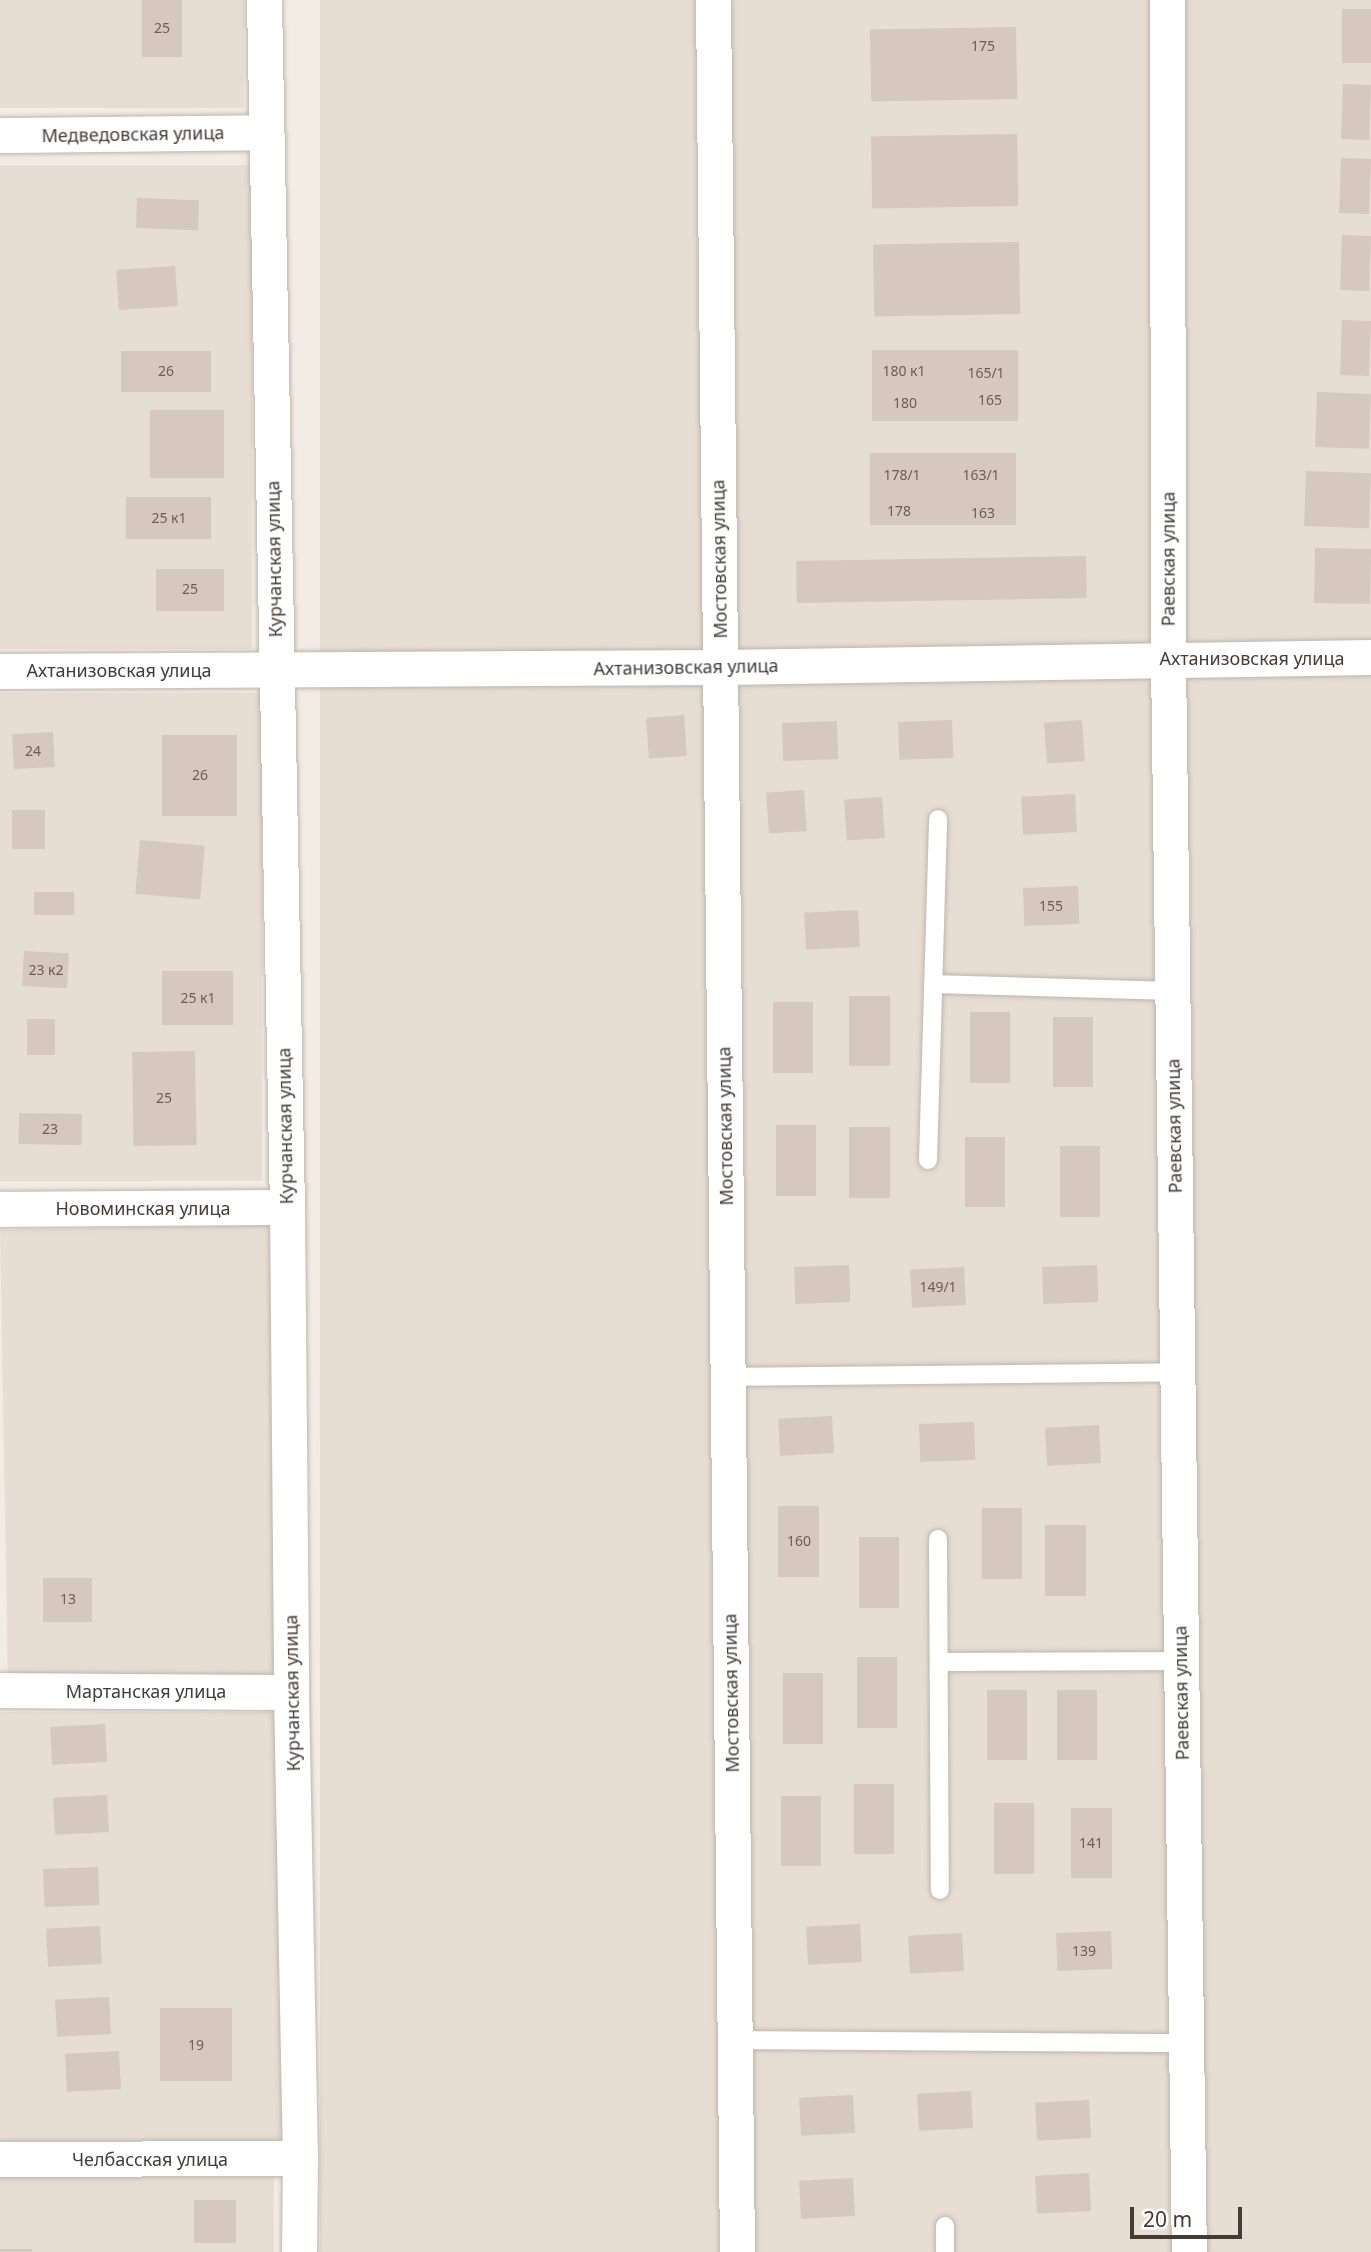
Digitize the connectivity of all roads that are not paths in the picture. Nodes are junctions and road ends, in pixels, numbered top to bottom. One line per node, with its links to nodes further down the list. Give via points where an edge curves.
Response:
1 (264, 0): 4 (street, Курчанская улица)
2 (713, 0): 8 (street, Мостовская улица)
3 (1167, 0): 7 (street, Раевская улица)
4 (266, 132): 5 (street, Медведовская улица); 9 (street, Курчанская улица)
5 (0, 135)
6 (1371, 657): 7 (street, Ахтанизовская улица)
7 (1168, 658): 8 (street, Ахтанизовская улица); 13 (street, Раевская улица)
8 (720, 667): 9 (street, Ахтанизовская улица); 18 (street, Мостовская улица)
9 (276, 670): 10 (street, Ахтанизовская улица); 15 (street, Курчанская улица)
10 (0, 671)
11 (938, 819): 12 (lane)
12 (933, 984): 13 (lane); 14 (lane)
13 (1172, 990): 17 (street, Раевская улица)
14 (928, 1160)
15 (287, 1207): 16 (street, Новоминская улица); 23 (street, Курчанская улица)
16 (0, 1209)
17 (1177, 1372): 18 (lane); 20 (street, Раевская улица)
18 (728, 1377): 25 (street, Мостовская улица)
19 (938, 1539): 21 (lane)
20 (1181, 1661): 21 (lane); 26 (street, Раевская улица)
21 (939, 1662): 24 (lane)
22 (0, 1690): 23 (street, Мартанская улица)
23 (291, 1692): 27 (street, Курчанская улица)
24 (940, 1890)
25 (735, 2040): 26 (lane); 31 (street, Мостовская улица)
26 (1186, 2043): 33 (street, Раевская улица)
27 (300, 2158): 28 (street, Челбасская улица); 30 (street, Курчанская улица)
28 (0, 2159)
29 (945, 2227): 32 (lane)
30 (299, 2252)
31 (737, 2252)
32 (945, 2252)
33 (1189, 2252)

